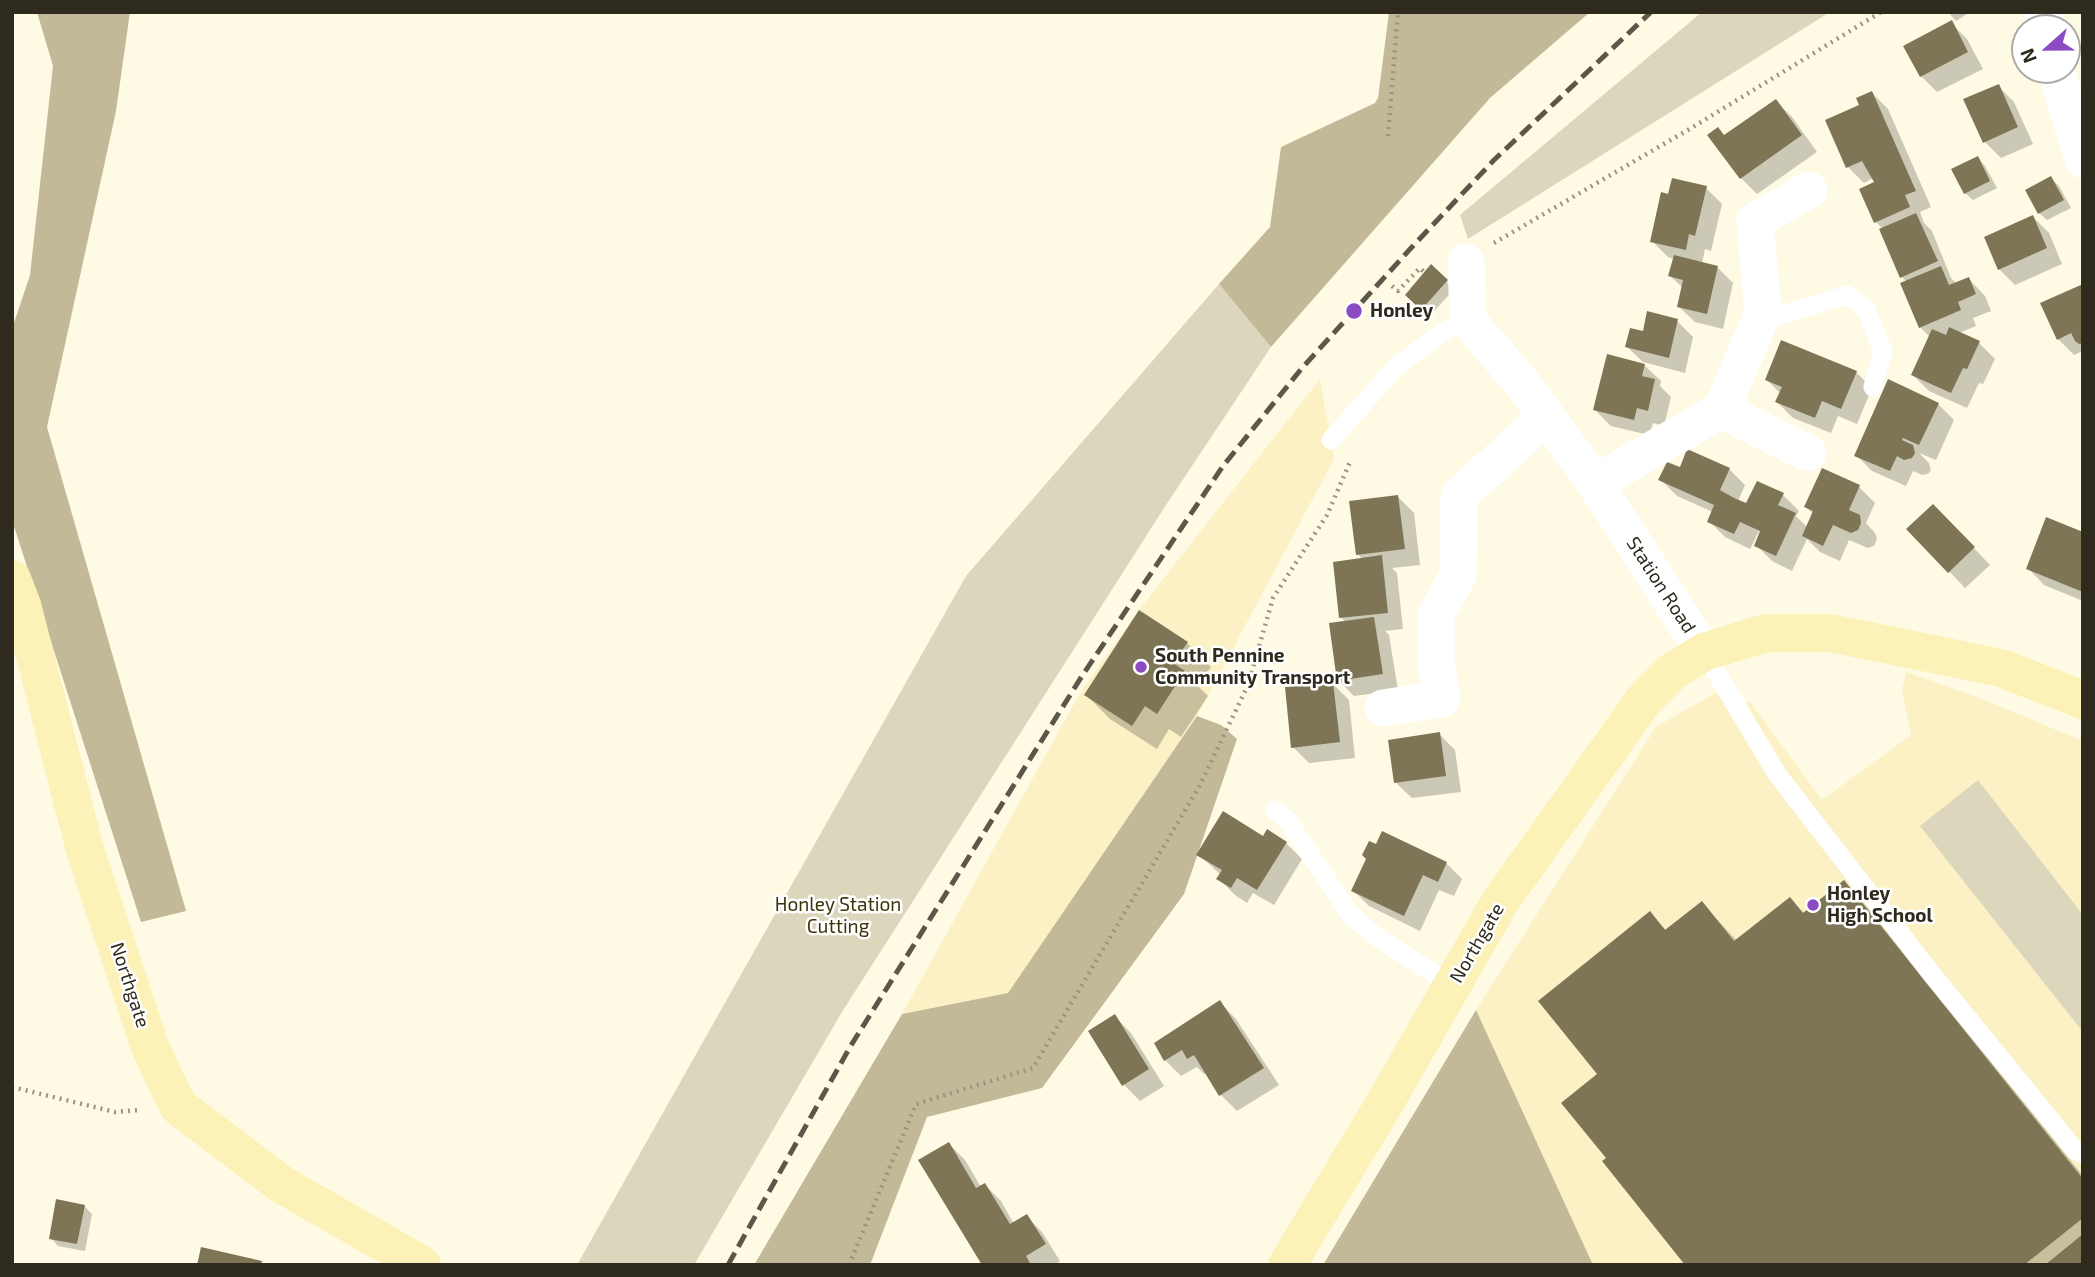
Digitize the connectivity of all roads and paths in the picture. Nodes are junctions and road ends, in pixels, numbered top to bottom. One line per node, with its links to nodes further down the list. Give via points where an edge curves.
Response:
1 (1398, 12): 4 (path)
2 (1881, 12): 7 (path)
3 (2060, 84): 5 (street)
4 (1388, 135)
5 (2083, 160)
6 (1810, 190): 11 (street, via 1755,221)
7 (1466, 262): 10 (street)
8 (1424, 272): 9 (path, via 1420,268 1398,291)
9 (1392, 286)
10 (1468, 320): 14 (street, Station Road); 15 (lane, via 1443,332 1396,367)
11 (1761, 321): 12 (lane, via 1848,295 1866,310 1883,351); 13 (street)
12 (1873, 387)
13 (1721, 410): 16 (street); 17 (street)
14 (1546, 417): 17 (street, Station Road); 21 (street, via 1459,496 1458,575 1436,615 1441,699)
15 (1334, 436): 28 (path, via 1350,462 1327,515 1273,598 1248,685 1200,785 1033,1068 916,1104)
16 (1808, 453)
17 (1595, 483): 19 (street, Station Road)
18 (12, 579): 25 (street, Northgate, via 85,850 150,1047)
19 (1704, 652): 20 (street, Station Road, via 1766,633 1830,633 2001,667); 23 (street, Northgate, via 1672,672 1644,700 1500,902); 26 (lane, via 1777,774 1930,972)
20 (2083, 699)
21 (1383, 708)
22 (1275, 810): 23 (lane, via 1288,821 1349,912 1376,936)
23 (1452, 985): 29 (street, Northgate)
24 (12, 1087): 25 (path, via 115,1112)
25 (178, 1107): 27 (street, Northgate, via 281,1184)
26 (2083, 1154)
27 (422, 1265)
28 (849, 1265)
29 (1287, 1265)

